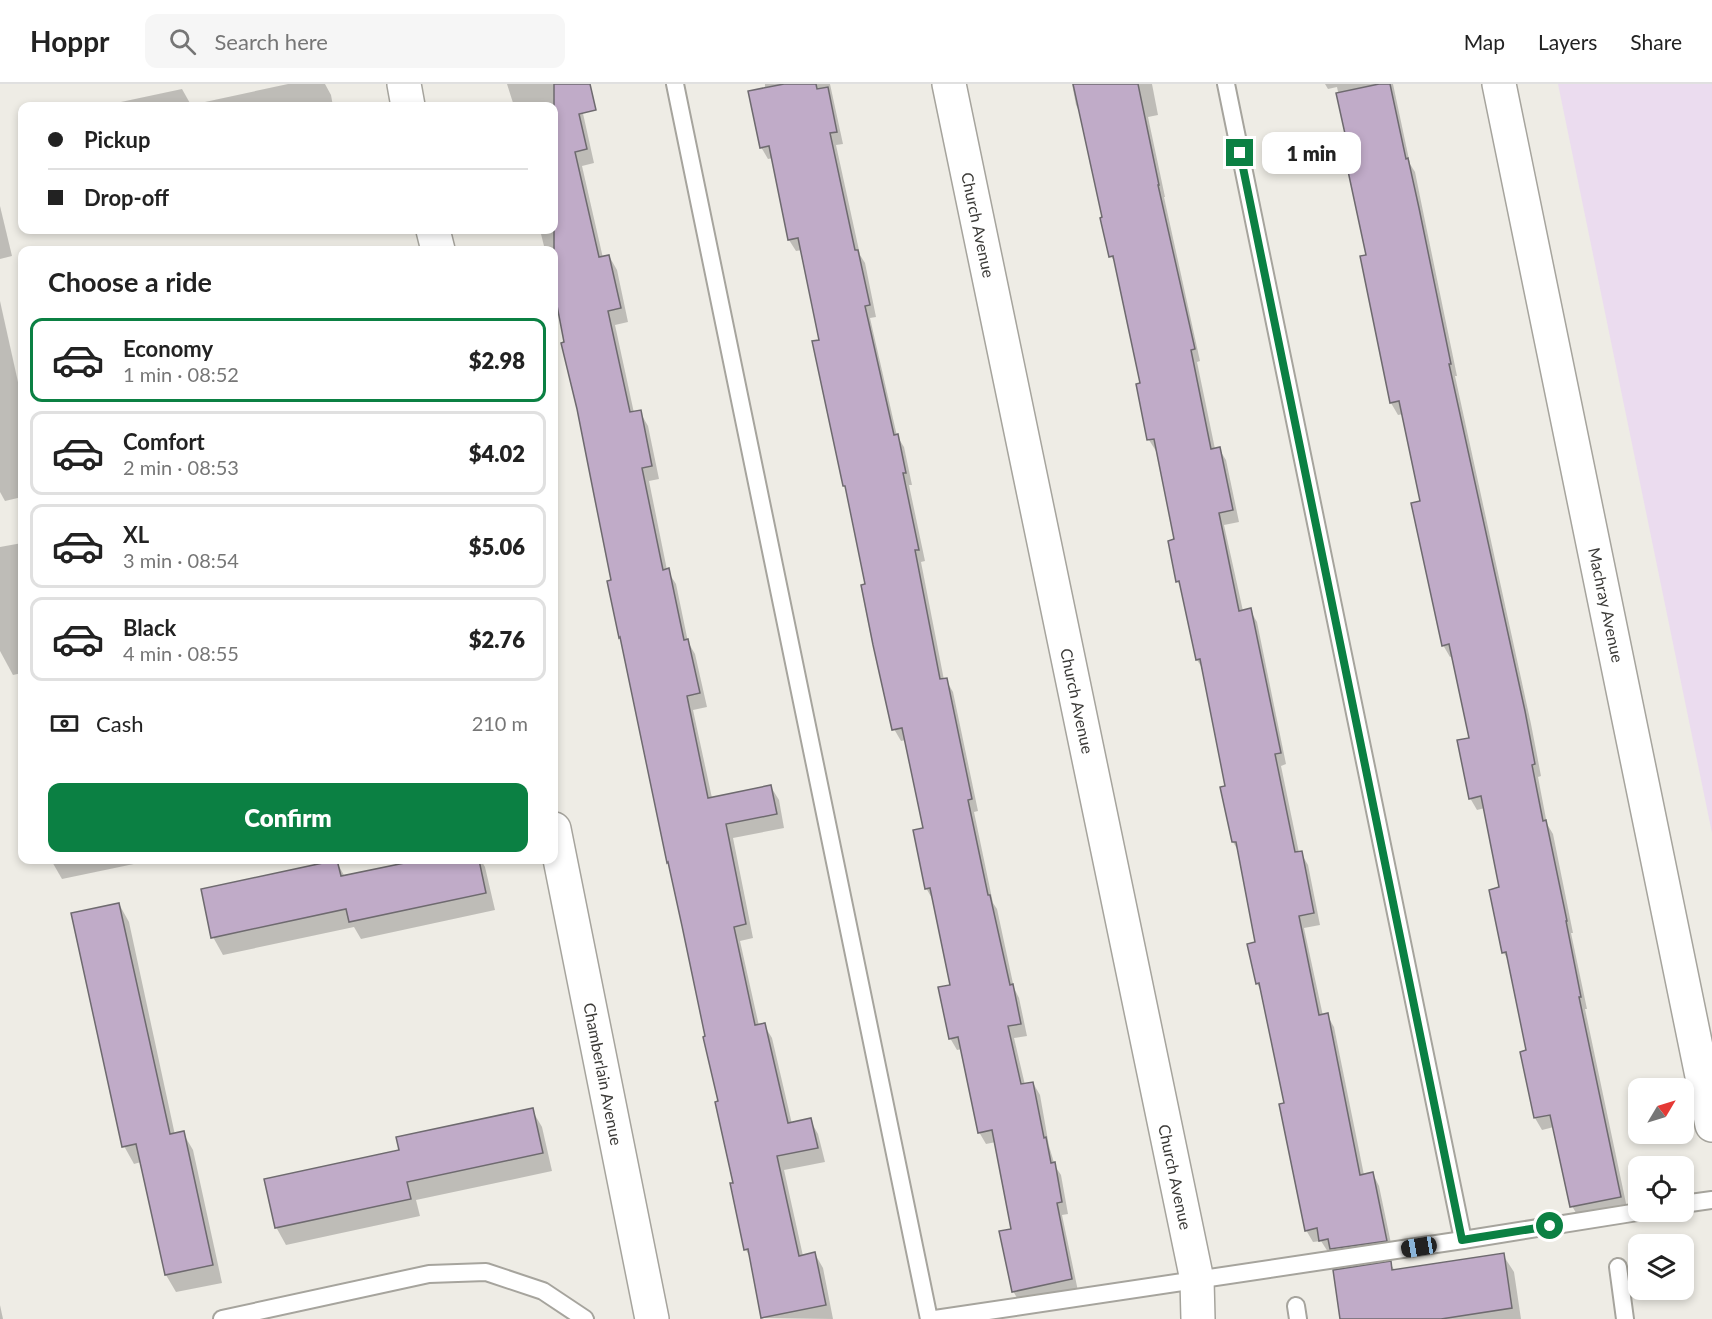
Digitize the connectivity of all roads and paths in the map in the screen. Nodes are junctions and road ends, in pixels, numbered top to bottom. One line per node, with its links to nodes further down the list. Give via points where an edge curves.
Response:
1 (404, 84): 6 (street)
2 (675, 84): 19 (lane)
3 (949, 84): 14 (street, Church Avenue)
4 (1226, 84): 12 (lane)
5 (1499, 84): 8 (street, Machray Avenue)
6 (407, 102)
7 (558, 849): 18 (street, Chamberlain Avenue)
8 (1712, 1125)
9 (1712, 1200): 10 (lane)
10 (1694, 1202)
11 (1628, 1214): 12 (lane)
12 (1462, 1240): 14 (lane)
13 (1618, 1267): 22 (lane)
14 (1197, 1280): 20 (lane); 21 (street, Church Avenue)
15 (294, 1311): 16 (lane); 17 (lane, via 429,1274 486,1272 543,1291)
16 (222, 1319)
17 (585, 1319)
18 (652, 1319)
19 (929, 1319)
20 (935, 1319)
21 (1198, 1319)
22 (1625, 1319)

